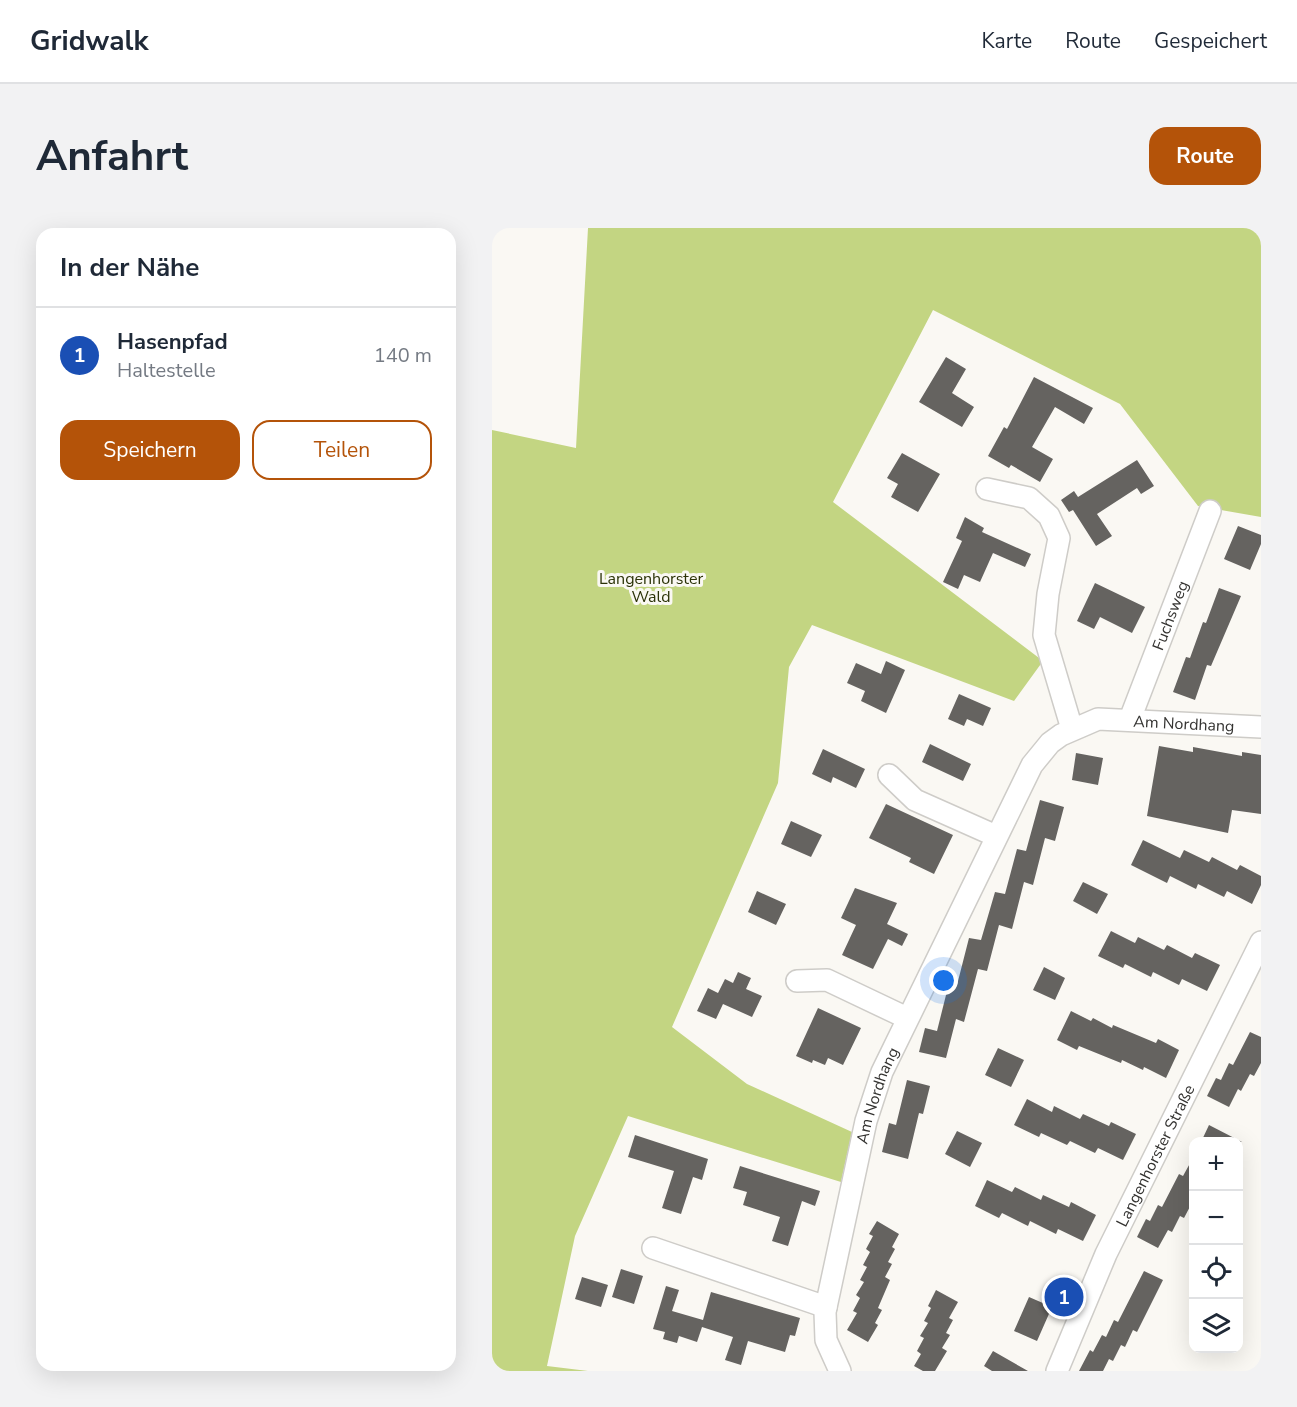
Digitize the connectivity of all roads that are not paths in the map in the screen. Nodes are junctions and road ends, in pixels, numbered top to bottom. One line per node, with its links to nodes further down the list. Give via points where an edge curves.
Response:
1 (987, 489): 5 (street, via 1029,498 1049,516 1059,538 1044,635)
2 (1210, 511): 3 (street, Fuchsweg)
3 (1130, 719): 4 (street, Am Nordhang); 5 (street, Am Nordhang, via 1098,719)
4 (1261, 727)
5 (1072, 729): 7 (street, Am Nordhang, via 1050,743 1032,765)
6 (889, 775): 7 (street, via 915,800)
7 (996, 836): 10 (street, Am Nordhang)
8 (1261, 942): 14 (street, Langenhorster Straße, via 1106,1254)
9 (797, 981): 10 (street, via 827,980)
10 (907, 1018): 12 (street, Am Nordhang, via 882,1072 866,1121)
11 (653, 1248): 12 (street)
12 (826, 1307): 13 (street, Am Nordhang, via 826,1340)
13 (840, 1371)
14 (1057, 1371)

